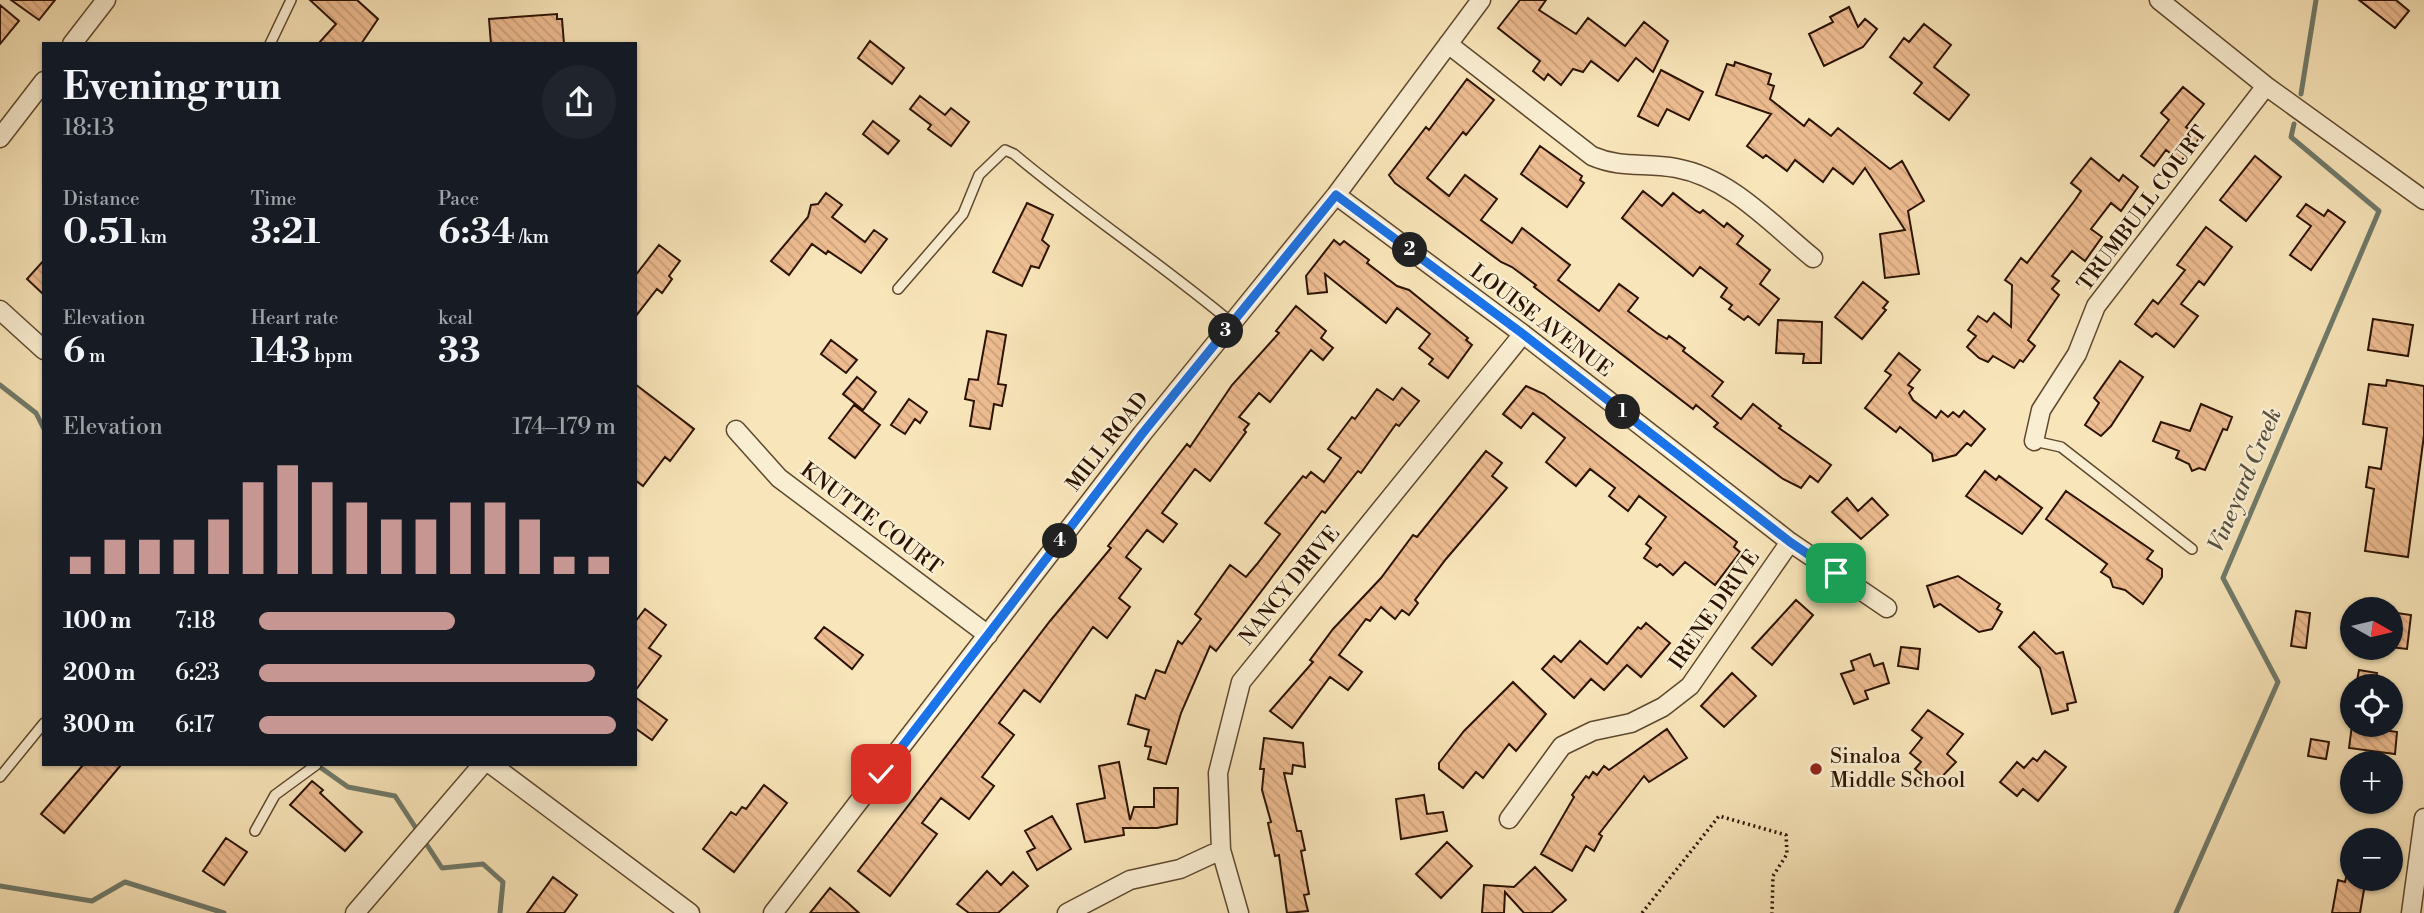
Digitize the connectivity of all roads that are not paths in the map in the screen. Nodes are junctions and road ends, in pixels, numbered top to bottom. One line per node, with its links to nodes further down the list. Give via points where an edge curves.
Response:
1 (106, 0): 5 (street)
2 (291, 0): 6 (lane)
3 (1481, 0): 7 (street, MILL ROAD)
4 (2159, 0): 9 (street)
5 (74, 42)
6 (271, 42)
7 (1448, 44): 11 (street, MILL ROAD); 13 (street, via 1592,156 1613,165 1674,167 1724,184)
8 (42, 84): 10 (street)
9 (2266, 86): 12 (street); 20 (street, TRUMBULL COURT, via 2096,306 2077,354 2040,410)
10 (0, 138)
11 (1336, 195): 16 (street, MILL ROAD); 17 (street, LOUISE AVENUE)
12 (2424, 200)
13 (1813, 258)
14 (898, 289): 16 (lane, via 963,214 979,175 1005,150)
15 (0, 310): 18 (street)
16 (1232, 323): 24 (street, MILL ROAD)
17 (1523, 334): 21 (street, LOUISE AVENUE); 33 (street, NANCY DRIVE, via 1241,682 1218,773)
18 (42, 348)
19 (736, 430): 24 (street, KNUTTE COURT, via 779,478)
20 (2034, 441): 22 (lane, via 2062,447)
21 (1790, 542): 23 (street, LOUISE AVENUE); 31 (street, IRENE DRIVE, via 1690,686 1631,723 1592,732 1562,746)
22 (2192, 549)
23 (1887, 608)
24 (988, 635): 36 (street, MILL ROAD)
25 (42, 725): 29 (lane)
26 (481, 766): 34 (street)
27 (493, 766): 35 (street)
28 (313, 767): 32 (lane, via 275,795)
29 (0, 777)
30 (2424, 818): 39 (street)
31 (1509, 819)
32 (255, 831)
33 (1221, 850): 37 (street, via 1180,869 1130,880); 38 (street, NANCY DRIVE)
34 (355, 913)
35 (690, 913)
36 (773, 913)
37 (1067, 913)
38 (1239, 913)
39 (2411, 913)

